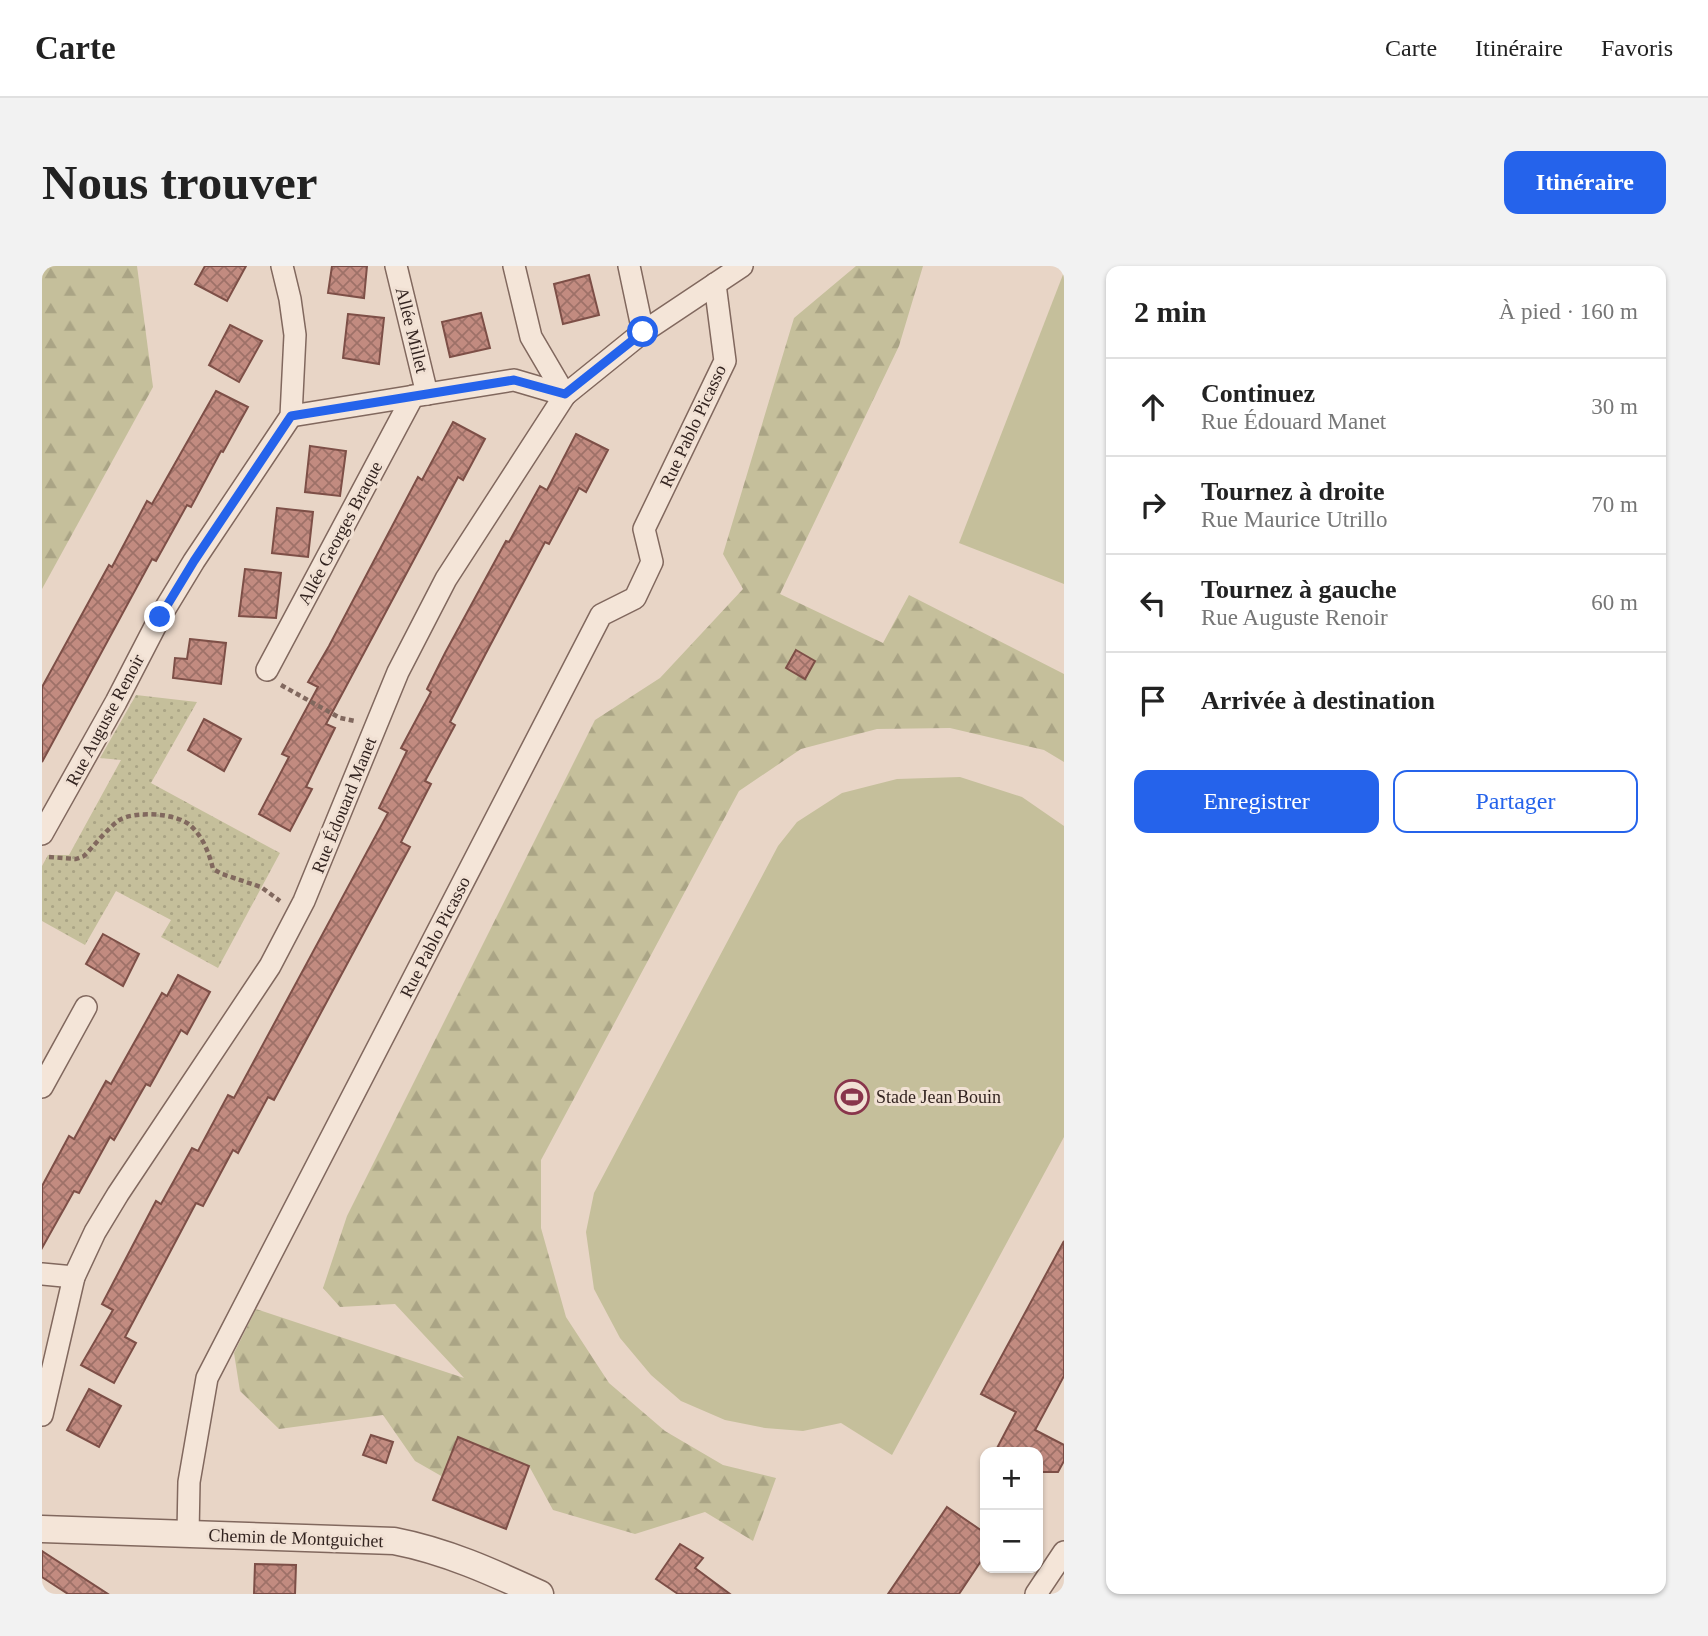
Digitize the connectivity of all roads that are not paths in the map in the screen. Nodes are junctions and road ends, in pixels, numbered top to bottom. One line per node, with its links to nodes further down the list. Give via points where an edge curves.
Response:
1 (282, 266): 10 (street, via 295,335)
2 (396, 266): 9 (street, Allée Millet)
3 (514, 266): 8 (street, via 531,337)
4 (629, 266): 7 (street)
5 (742, 266): 6 (street, Rue Édouard Manet)
6 (715, 284): 7 (street, Rue Édouard Manet); 19 (street, Rue Pablo Picasso, via 725,361 644,529 652,562 635,598 601,615 207,1378 189,1482)
7 (643, 332): 8 (street, Rue Édouard Manet)
8 (565, 394): 9 (street, via 514,380); 16 (street, Rue Édouard Manet, via 446,579 398,672 304,901 264,975 118,1194)
9 (420, 395): 10 (street); 11 (street, Allée Georges Braque)
10 (291, 416): 12 (street, Rue Auguste Renoir, via 160,617)
11 (267, 670)
12 (42, 834)
13 (86, 1007): 14 (street)
14 (42, 1087)
15 (42, 1274): 16 (street)
16 (74, 1277): 17 (street, Rue Édouard Manet)
17 (42, 1415)
18 (42, 1529): 19 (street, Chemin de Montguichet)
19 (188, 1534): 21 (street, Chemin de Montguichet, via 394,1541 425,1547)
20 (1064, 1552): 22 (street)
21 (540, 1594)
22 (1036, 1594)

